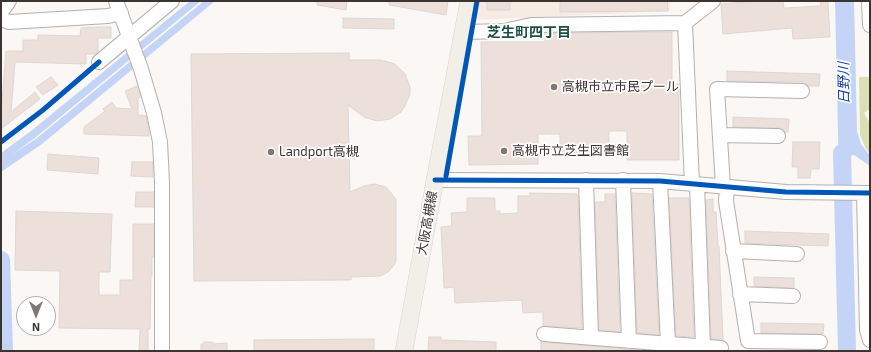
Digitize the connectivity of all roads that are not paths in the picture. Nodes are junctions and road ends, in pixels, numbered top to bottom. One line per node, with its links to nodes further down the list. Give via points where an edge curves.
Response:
1 (9, 1): 7 (street)
2 (172, 1): 12 (street)
3 (470, 1): 11 (main road, 大阪高槻線)
4 (712, 1): 9 (street)
5 (870, 1): 10 (street)
6 (118, 7): 8 (street, via 108,16 8,22); 12 (street)
7 (1, 12)
8 (1, 19)
9 (685, 23): 11 (street, via 530,25 504,31); 21 (street)
10 (870, 25)
11 (464, 32): 17 (main road, 大阪高槻線)
12 (130, 36): 13 (street); 38 (street, via 154,113 160,142)
13 (99, 62)
14 (802, 91): 15 (street, via 717,89)
15 (720, 134): 16 (street); 22 (street)
16 (778, 136)
17 (434, 180): 18 (street); 39 (main road, 大阪高槻線)
18 (586, 180): 19 (street); 31 (street)
19 (623, 180): 20 (street); 33 (street)
20 (660, 181): 21 (street); 35 (street)
21 (695, 184): 22 (street); 36 (street)
22 (725, 187): 23 (street, via 786,192); 25 (street)
23 (867, 193): 24 (street)
24 (868, 250): 28 (street)
25 (734, 251): 26 (street); 27 (street)
26 (797, 254)
27 (740, 294): 29 (street); 34 (street, via 748,341)
28 (868, 294): 32 (street, via 867,330)
29 (793, 296)
30 (544, 334): 31 (street)
31 (591, 338): 33 (street)
32 (870, 340)
33 (629, 341): 35 (street)
34 (820, 342)
35 (668, 344): 36 (street)
36 (703, 347): 37 (street)
37 (721, 348)
38 (162, 351)
39 (404, 351)

